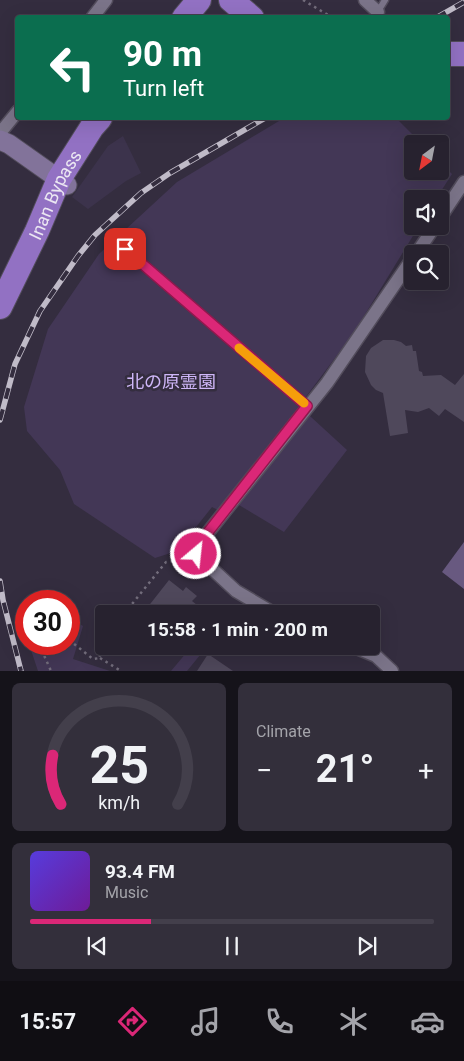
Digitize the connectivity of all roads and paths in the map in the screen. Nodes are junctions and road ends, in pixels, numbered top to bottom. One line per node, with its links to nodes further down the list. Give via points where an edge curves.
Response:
1 (106, 0): 8 (street)
2 (199, 0): 9 (highway)
3 (219, 0): 10 (highway)
4 (230, 0): 11 (highway)
5 (303, 0): 12 (path)
6 (365, 0): 13 (street)
7 (385, 0): 13 (lane)
8 (94, 15)
9 (186, 15)
10 (206, 15)
11 (248, 15)
12 (328, 15)
13 (376, 15)
14 (450, 54): 15 (highway)
15 (464, 54)
16 (15, 115): 19 (street)
17 (98, 120): 21 (highway, Inan Bypass)
18 (116, 120): 21 (highway, Inan Bypass)
19 (0, 133)
20 (0, 140): 21 (street)
21 (63, 182): 26 (highway, Inan Bypass)
22 (464, 182): 23 (street)
23 (449, 204)
24 (125, 249): 27 (lane)
25 (404, 272): 27 (street, via 327,383)
26 (0, 307)
27 (307, 406): 28 (street, via 198,545)
28 (196, 554): 29 (path, via 183,561 166,562); 30 (street, via 236,591)
29 (131, 605)
30 (260, 605)
31 (80, 649): 35 (path, via 93,659)
32 (43, 655): 36 (path)
33 (100, 655): 35 (path)
34 (374, 655): 38 (street)
35 (100, 658): 37 (path)
36 (51, 671)
37 (121, 671)
38 (392, 671)

